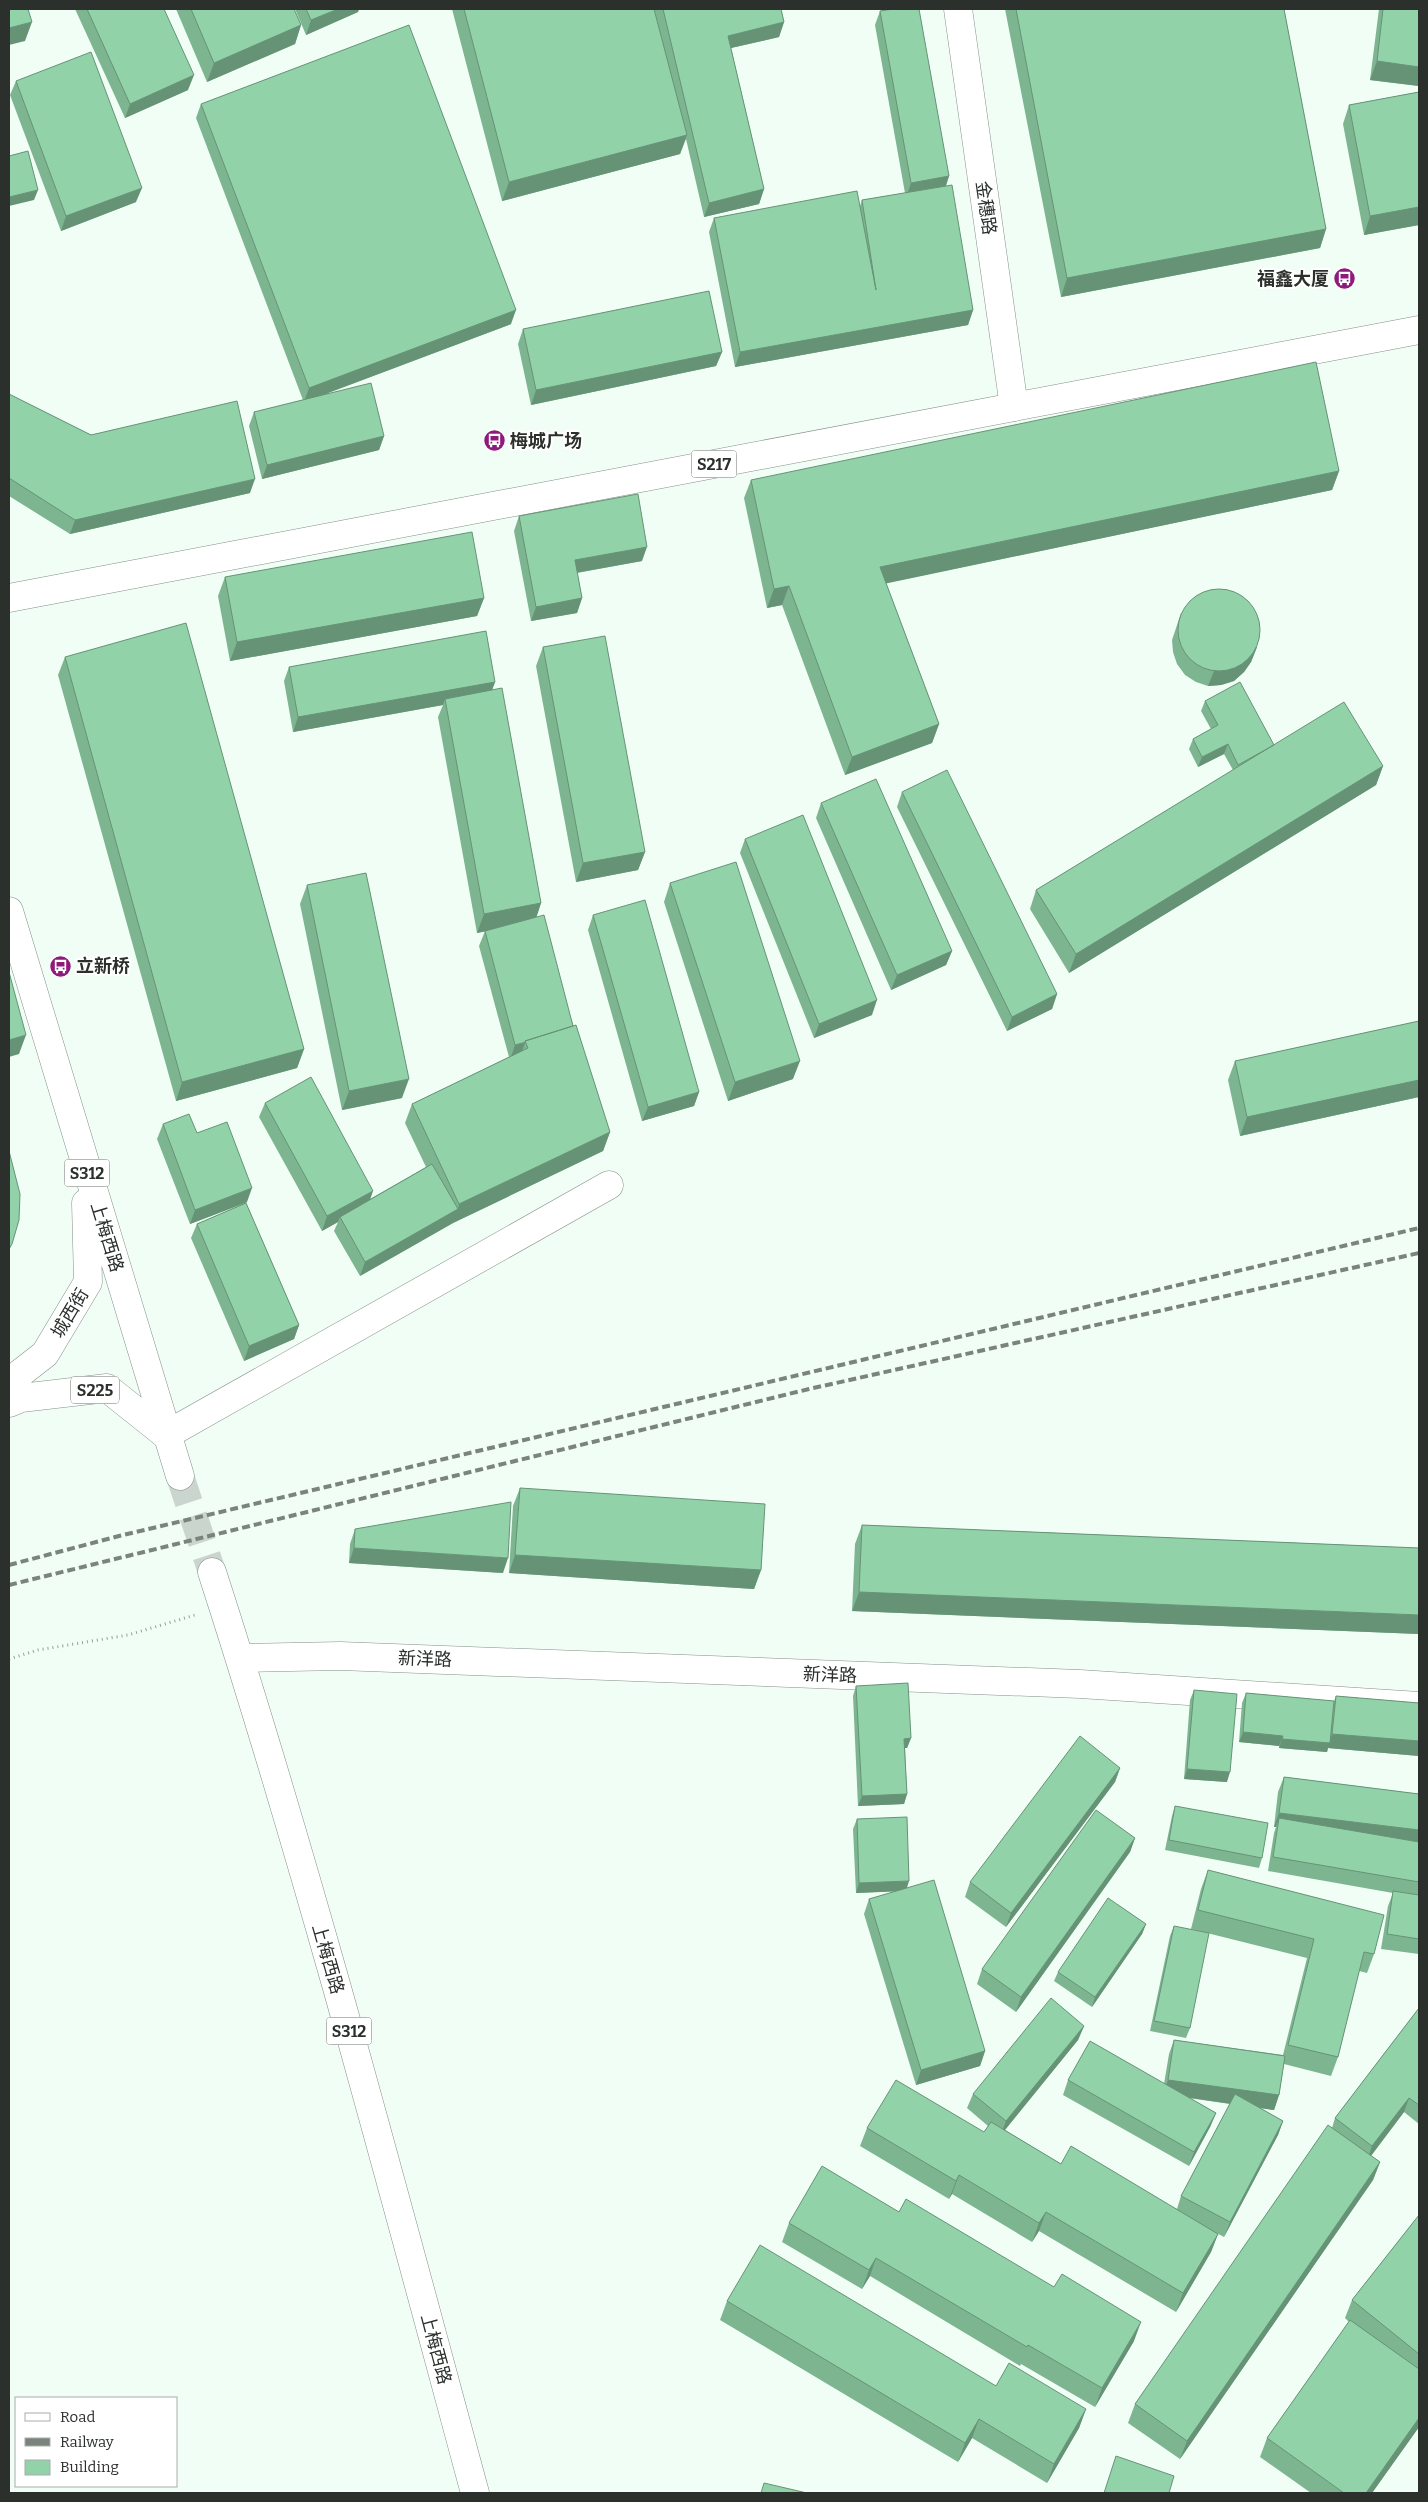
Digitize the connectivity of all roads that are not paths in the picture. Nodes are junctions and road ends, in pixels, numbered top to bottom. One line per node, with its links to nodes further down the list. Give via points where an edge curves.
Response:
1 (958, 9): 3 (main road, 金穗路)
2 (1419, 330): 3 (main road, S217)
3 (1014, 407): 4 (main road, S217)
4 (9, 598)
5 (9, 911): 6 (main road, 上梅西路 / S312)
6 (85, 1164): 8 (main road, 城西街, via 88,1282 45,1354); 10 (main road, 上梅西路 / S312)
7 (609, 1185): 10 (main road)
8 (9, 1382)
9 (9, 1403): 10 (main road, S225, via 21,1398 107,1388)
10 (166, 1435): 11 (main road, 上梅西路 / S312)
11 (180, 1476)
12 (212, 1572): 13 (main road, 上梅西路 / S312)
13 (240, 1658): 14 (main road, 新洋路, via 340,1656 1080,1684); 15 (main road, 上梅西路 / S312, via 374,2117)
14 (1419, 1706)
15 (475, 2493)

